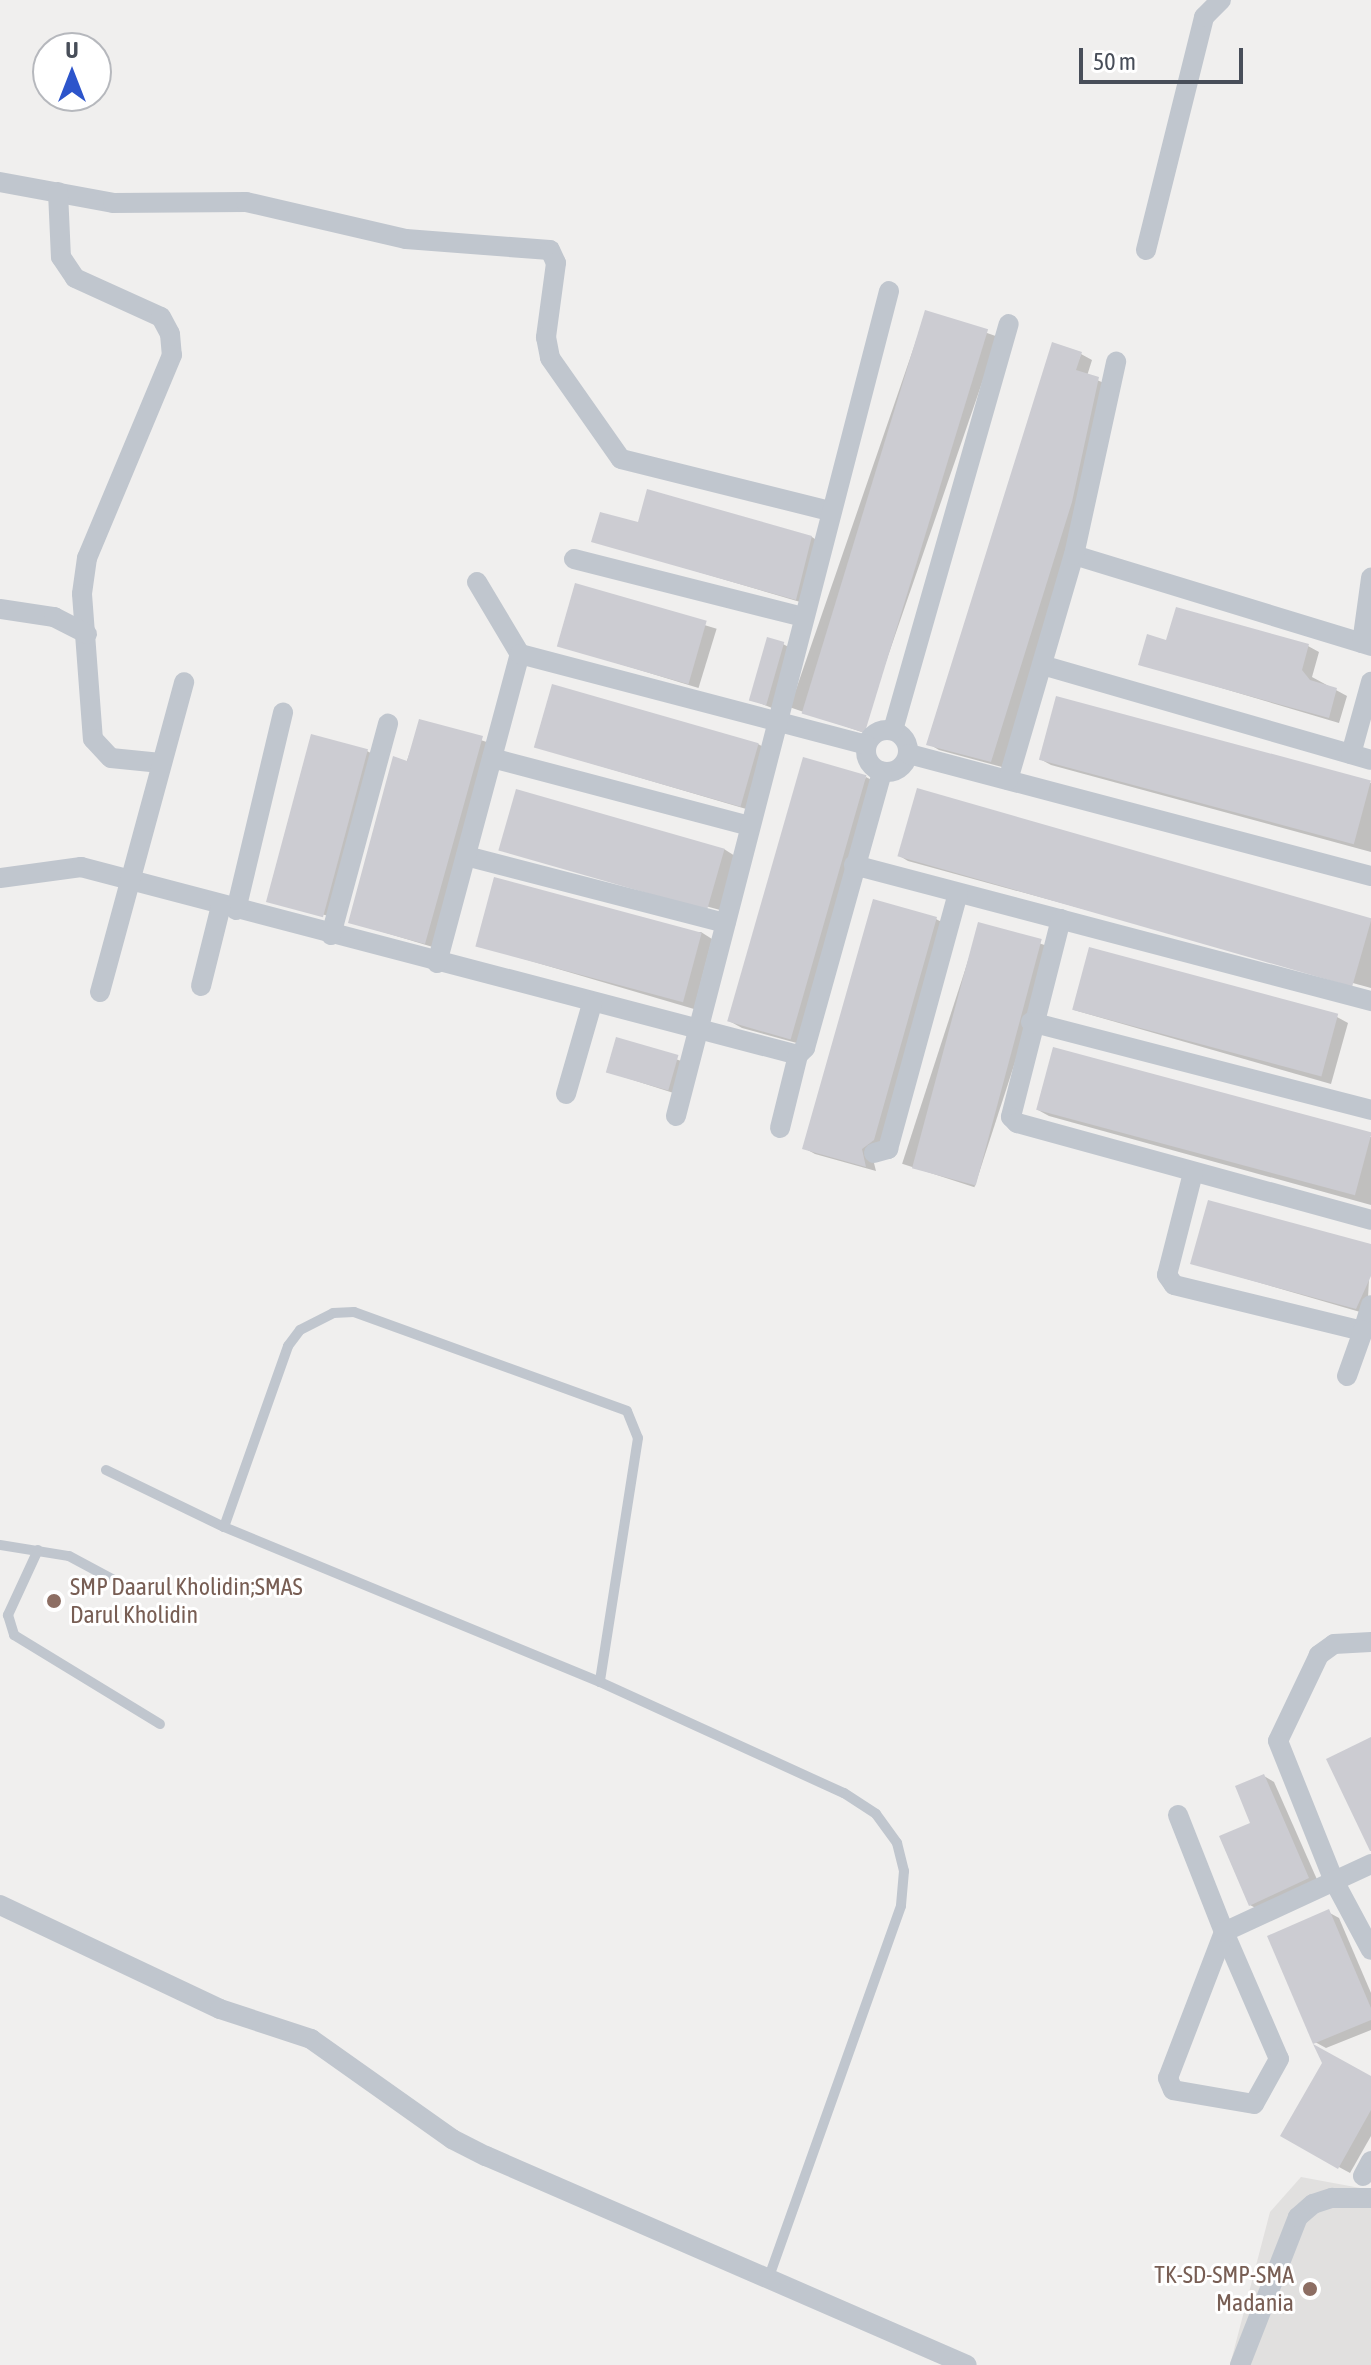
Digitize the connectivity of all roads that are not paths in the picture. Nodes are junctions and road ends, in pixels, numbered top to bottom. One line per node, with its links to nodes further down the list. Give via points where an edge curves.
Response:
1 (1221, 0): 4 (street, via 1204,17)
2 (0, 182): 3 (street)
3 (58, 192): 8 (street, via 134,204 246,202 406,239 550,250 556,263 546,337 550,358 621,459); 15 (street, via 61,257 85,284 161,317 172,355 87,558 82,594)
4 (1146, 250)
5 (889, 291): 8 (street)
6 (1009, 324): 24 (street)
7 (1116, 362): 9 (street)
8 (830, 511): 14 (street)
9 (1074, 555): 16 (street); 18 (street)
10 (574, 559): 14 (street)
11 (1371, 578): 16 (street)
12 (477, 582): 17 (street)
13 (0, 609): 15 (street, via 54,617)
14 (803, 617): 22 (street)
15 (87, 634): 29 (street, via 93,739 111,758)
16 (1366, 644)
17 (520, 654): 22 (street); 28 (street)
18 (1042, 665): 27 (street); 31 (street)
19 (184, 682): 29 (street)
20 (1371, 682): 27 (street)
21 (283, 713): 39 (street)
22 (777, 721): 25 (street); 32 (street)
23 (388, 724): 42 (street)
24 (893, 730): 25 (street, via 877,732); 26 (street, via 906,740)
25 (866, 745): 30 (street, via 869,762)
26 (909, 754): 30 (street, via 899,769); 31 (street)
27 (1361, 757)
28 (492, 758): 32 (street); 33 (street)
29 (161, 763): 37 (street)
30 (882, 772): 34 (street)
31 (1008, 780): 35 (street)
32 (750, 826): 41 (street)
33 (466, 856): 41 (street); 43 (street)
34 (854, 865): 38 (street); 50 (street, via 805,1048)
35 (1371, 876)
36 (0, 878): 37 (street, via 81,867)
37 (128, 882): 39 (street); 45 (street)
38 (958, 893): 40 (street); 55 (street, via 888,1149)
39 (228, 908): 42 (street); 44 (street)
40 (1061, 919): 46 (street); 48 (street)
41 (725, 923): 49 (street)
42 (331, 935): 43 (street)
43 (437, 963): 47 (street)
44 (201, 986)
45 (100, 992)
46 (1371, 1001)
47 (592, 1004): 49 (street); 51 (street)
48 (1031, 1022): 52 (street); 56 (street, via 1011,1117)
49 (697, 1031): 50 (street); 53 (street)
50 (798, 1055): 54 (street)
51 (566, 1094)
52 (1371, 1110)
53 (676, 1116)
54 (780, 1128)
55 (874, 1153)
56 (1193, 1173): 57 (street); 59 (street, via 1168,1280)
57 (1371, 1220)
58 (1371, 1305): 59 (street)
59 (1363, 1331): 60 (street)
60 (1347, 1376)
61 (106, 1470): 62 (lane)
62 (224, 1527): 67 (lane); 67 (lane, via 288,1346 300,1330 333,1313 354,1312 627,1411 638,1438)
63 (0, 1545): 64 (lane)
64 (38, 1550): 65 (lane, via 69,1556); 68 (lane, via 8,1615 14,1635)
65 (125, 1586)
66 (1371, 1642): 71 (street, via 1334,1644 1319,1655 1278,1741)
67 (600, 1682): 76 (lane, via 844,1793 876,1814 897,1843 904,1871 901,1906)
68 (160, 1724)
69 (1178, 1815): 73 (street)
70 (1371, 1864): 71 (street)
71 (1334, 1881): 73 (street); 74 (street)
72 (0, 1905): 76 (street, via 220,2009 311,2039 452,2139)
73 (1224, 1932): 73 (street, via 1168,2085 1254,2104 1279,2065 1278,2053)
74 (1371, 1950)
75 (1371, 2198): 78 (street, via 1332,2198 1298,2217)
76 (768, 2279): 77 (street)
77 (967, 2365)
78 (1240, 2365)

